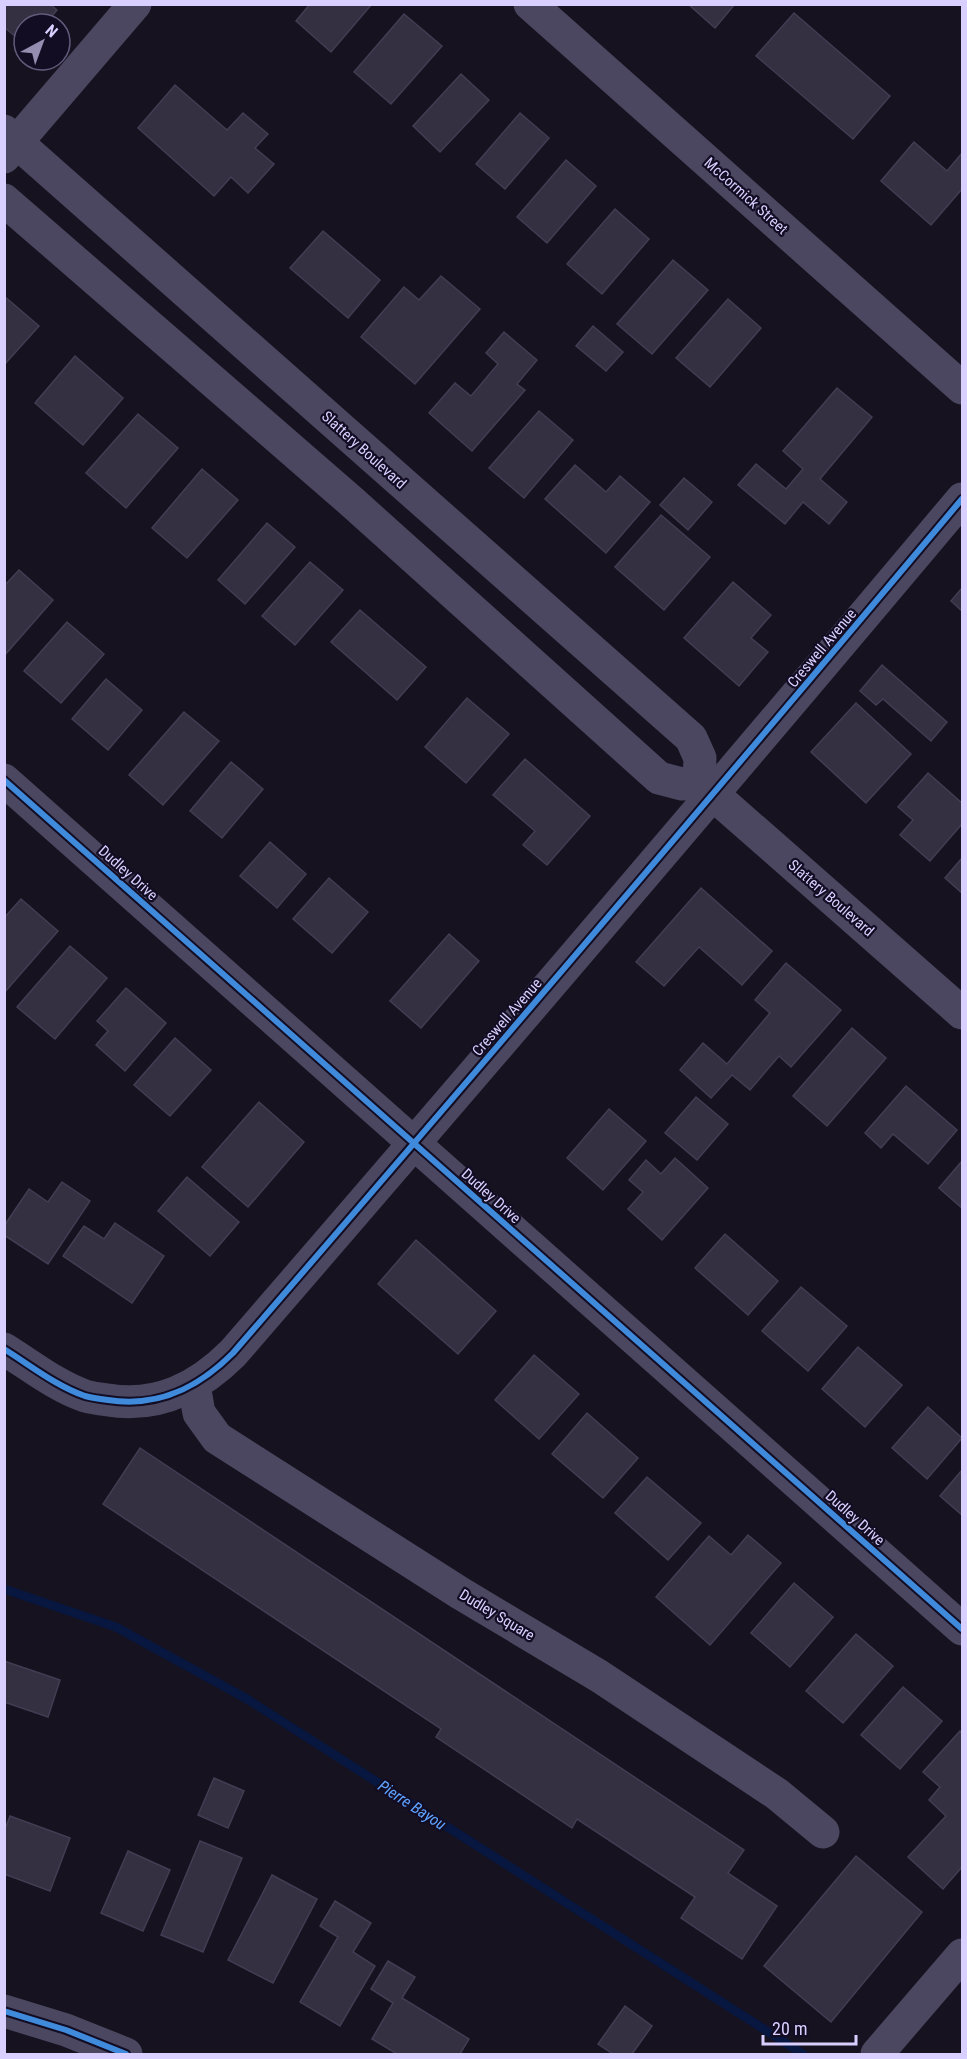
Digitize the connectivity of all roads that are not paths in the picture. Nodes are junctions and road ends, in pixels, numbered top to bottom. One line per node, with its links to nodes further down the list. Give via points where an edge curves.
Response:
1 (135, 4): 3 (street)
2 (530, 4): 5 (street, McCormick Street)
3 (9, 144): 8 (street, Slattery Boulevard, via 691,738)
4 (4, 200): 8 (street, via 352,502 659,778)
5 (963, 388)
6 (963, 500): 8 (street, Creswell Avenue)
7 (4, 780): 10 (street, Dudley Drive)
8 (707, 788): 9 (street, Slattery Boulevard); 10 (street, Creswell Avenue)
9 (963, 1013)
10 (414, 1143): 12 (street, Creswell Avenue, via 232,1353); 13 (street, Dudley Drive)
11 (4, 1349): 12 (street, Creswell Avenue, via 85,1396 143,1402)
12 (194, 1385): 14 (street, Dudley Square, via 199,1413 217,1438 460,1593 599,1676 777,1794)
13 (963, 1629)
14 (823, 1832)
15 (963, 1955): 18 (street)
16 (4, 2011): 17 (street, via 66,2030)
17 (126, 2055)
18 (877, 2055)

